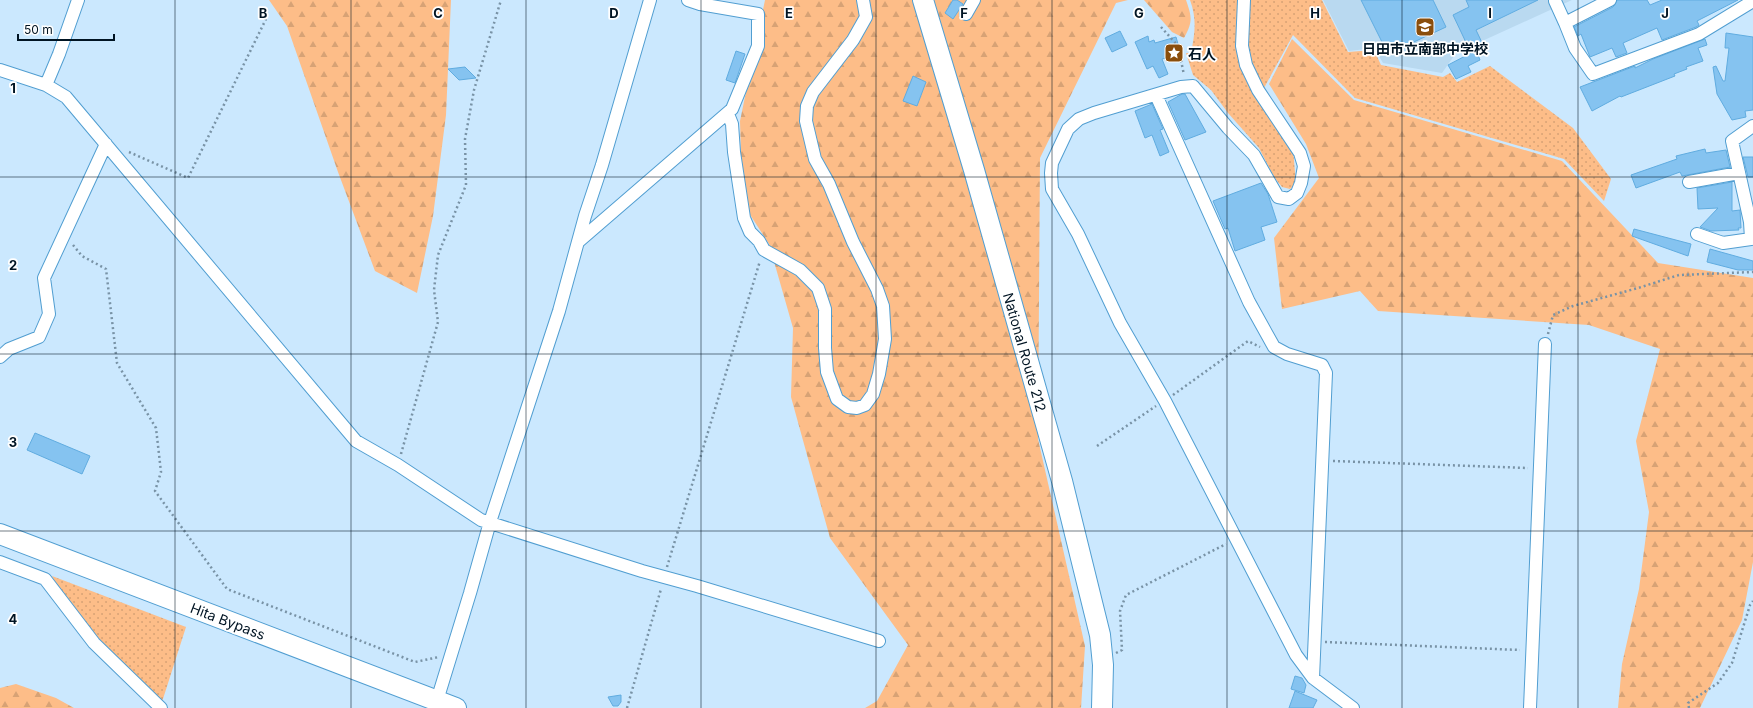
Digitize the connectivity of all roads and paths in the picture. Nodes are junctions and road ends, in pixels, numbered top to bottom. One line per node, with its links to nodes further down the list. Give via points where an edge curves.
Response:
1 (78, 0): 17 (street)
2 (501, 0): 36 (path, via 474,90 465,139 466,185 438,255 434,290 438,322)
3 (650, 0): 27 (street)
4 (688, 0): 20 (street, via 758,14 758,46)
5 (862, 0): 28 (street, via 866,17 853,40 813,92 807,106 806,120 815,159 829,184 883,306 885,339 879,374 873,394 865,405 857,408 848,407 837,399 827,372 825,309 818,288 800,270)
6 (923, 0): 54 (highway, National Route 212, via 1062,481 1100,635 1104,666)
7 (974, 0): 12 (street)
8 (1244, 0): 18 (street, via 1242,46 1246,65 1258,90 1300,154 1304,166 1297,194 1289,199 1278,197 1254,155)
9 (1610, 0): 14 (street)
10 (1555, 1): 14 (street)
11 (1753, 1): 14 (street, via 1699,34 1593,74 1575,48)
12 (966, 14)
13 (266, 19): 22 (path, via 188,178 119,148)
14 (1565, 22)
15 (1161, 27): 18 (path, via 1178,46 1184,74)
16 (0, 70): 17 (street)
17 (46, 85): 22 (street, via 66,97)
18 (1194, 86): 19 (street, via 1181,86)
19 (1156, 95): 33 (street, via 1079,119 1068,129 1052,163 1051,173 1052,189 1078,234 1120,323); 35 (street, via 1249,302 1274,347 1322,365 1326,373)
20 (728, 114): 27 (street); 28 (street, via 732,124 744,218 750,232)
21 (1753, 126): 23 (street, via 1732,141)
22 (108, 147): 26 (street); 36 (street, via 356,441)
23 (1739, 172): 24 (street); 25 (street, via 1750,222 1751,240 1724,243)
24 (1689, 182)
25 (1697, 234)
26 (64, 236): 32 (street, via 44,278 49,314 39,337 9,349); 48 (path, via 82,256 106,269 117,363 156,428 161,472 155,491 227,589 415,662)
27 (578, 242): 38 (street, via 559,311)
28 (764, 250): 42 (path)
29 (1753, 272): 30 (path, via 1679,275 1573,306 1553,315)
30 (1545, 344): 37 (street)
31 (1263, 348): 33 (path, via 1248,341)
32 (0, 357)
33 (1165, 401): 34 (path); 40 (street)
34 (1097, 446)
35 (1323, 460): 37 (path); 45 (street)
36 (398, 465): 38 (street, via 482,520)
37 (1540, 469): 46 (street)
38 (490, 522): 42 (street); 48 (street)
39 (0, 534): 50 (highway, Hita Bypass)
40 (1236, 539): 47 (path, via 1126,595 1120,611 1122,650); 49 (street, via 1296,655)
41 (0, 562): 51 (street, via 45,579 94,643)
42 (664, 576): 44 (street); 53 (path)
43 (1753, 601): 57 (path, via 1732,663 1718,683 1688,702)
44 (879, 641)
45 (1315, 641): 46 (path); 49 (street)
46 (1532, 651): 56 (street)
47 (1116, 653)
48 (451, 654): 50 (street)
49 (1314, 678): 55 (street)
50 (435, 704): 52 (highway, Hita Bypass)
51 (161, 708)
52 (456, 708)
53 (627, 708)
54 (1102, 708)
55 (1353, 708)
56 (1530, 708)
57 (1689, 708)

